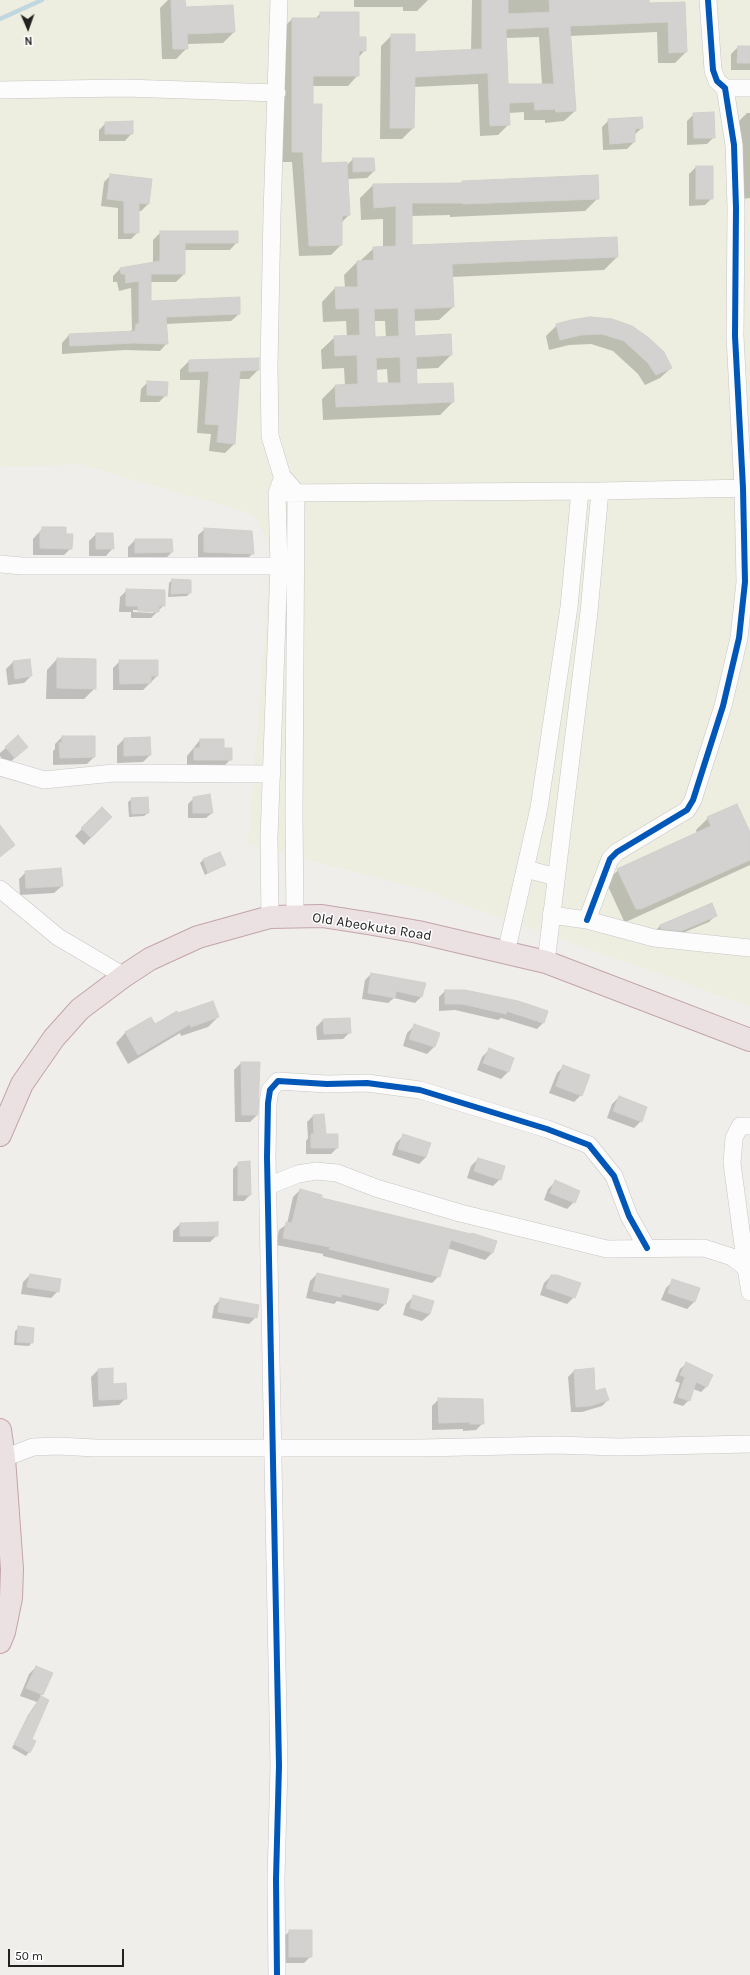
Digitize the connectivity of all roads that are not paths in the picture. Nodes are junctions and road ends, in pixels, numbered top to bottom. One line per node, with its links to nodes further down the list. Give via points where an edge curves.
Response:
1 (278, 0): 6 (street)
2 (708, 0): 3 (street, via 713,70 717,81)
3 (725, 88): 4 (street); 8 (street, via 734,145 735,336)
4 (750, 88)
5 (0, 90): 6 (street, via 125,88)
6 (277, 93): 7 (street, via 269,366 270,436)
7 (282, 476): 11 (street); 12 (street)
8 (747, 488): 10 (street); 25 (street, via 745,582 739,638 723,706 693,800 687,810 617,852 610,859)
9 (580, 491): 10 (street); 11 (street); 17 (street, via 569,607)
10 (600, 491): 18 (street, via 589,612)
11 (296, 492): 12 (street); 24 (street)
12 (277, 493): 14 (street)
13 (0, 564): 14 (street)
14 (279, 566): 16 (street)
15 (0, 767): 16 (street, via 44,780 114,774)
16 (272, 774): 23 (street, via 269,838)
17 (534, 831): 18 (street); 19 (street)
18 (561, 838): 20 (street)
19 (526, 869): 20 (street); 27 (street)
20 (556, 877): 22 (street)
21 (0, 889): 29 (street, via 58,937)
22 (551, 915): 25 (street); 28 (street)
23 (270, 916): 24 (highway, Old Abeokuta Road); 29 (highway, Old Abeokuta Road, via 198,937 150,959)
24 (295, 916): 27 (highway, Old Abeokuta Road, via 322,916 373,924)
25 (587, 920): 26 (street, via 654,938)
26 (750, 948)
27 (506, 953): 28 (highway, Old Abeokuta Road)
28 (546, 962): 30 (highway, Old Abeokuta Road)
29 (124, 976): 32 (highway, Old Abeokuta Road, via 80,1009 54,1038 22,1084)
30 (750, 1040)
31 (750, 1126): 35 (street, via 740,1126 734,1138 732,1163)
32 (0, 1135)
33 (268, 1186): 34 (street, via 298,1174 316,1171 337,1173 376,1188 460,1213 549,1236 607,1249); 34 (street, via 268,1103 270,1090 278,1081 367,1083 420,1090 547,1129 589,1146 614,1176 629,1216); 39 (street)
34 (647, 1248): 35 (street, via 704,1248 732,1257)
35 (746, 1268): 36 (street)
36 (750, 1292)
37 (0, 1430): 40 (highway)
38 (750, 1444): 39 (street)
39 (274, 1448): 40 (street, via 58,1446 33,1447); 42 (street, via 279,1766)
40 (4, 1458): 41 (highway, via 12,1569 11,1598)
41 (0, 1642)
42 (277, 1975)

